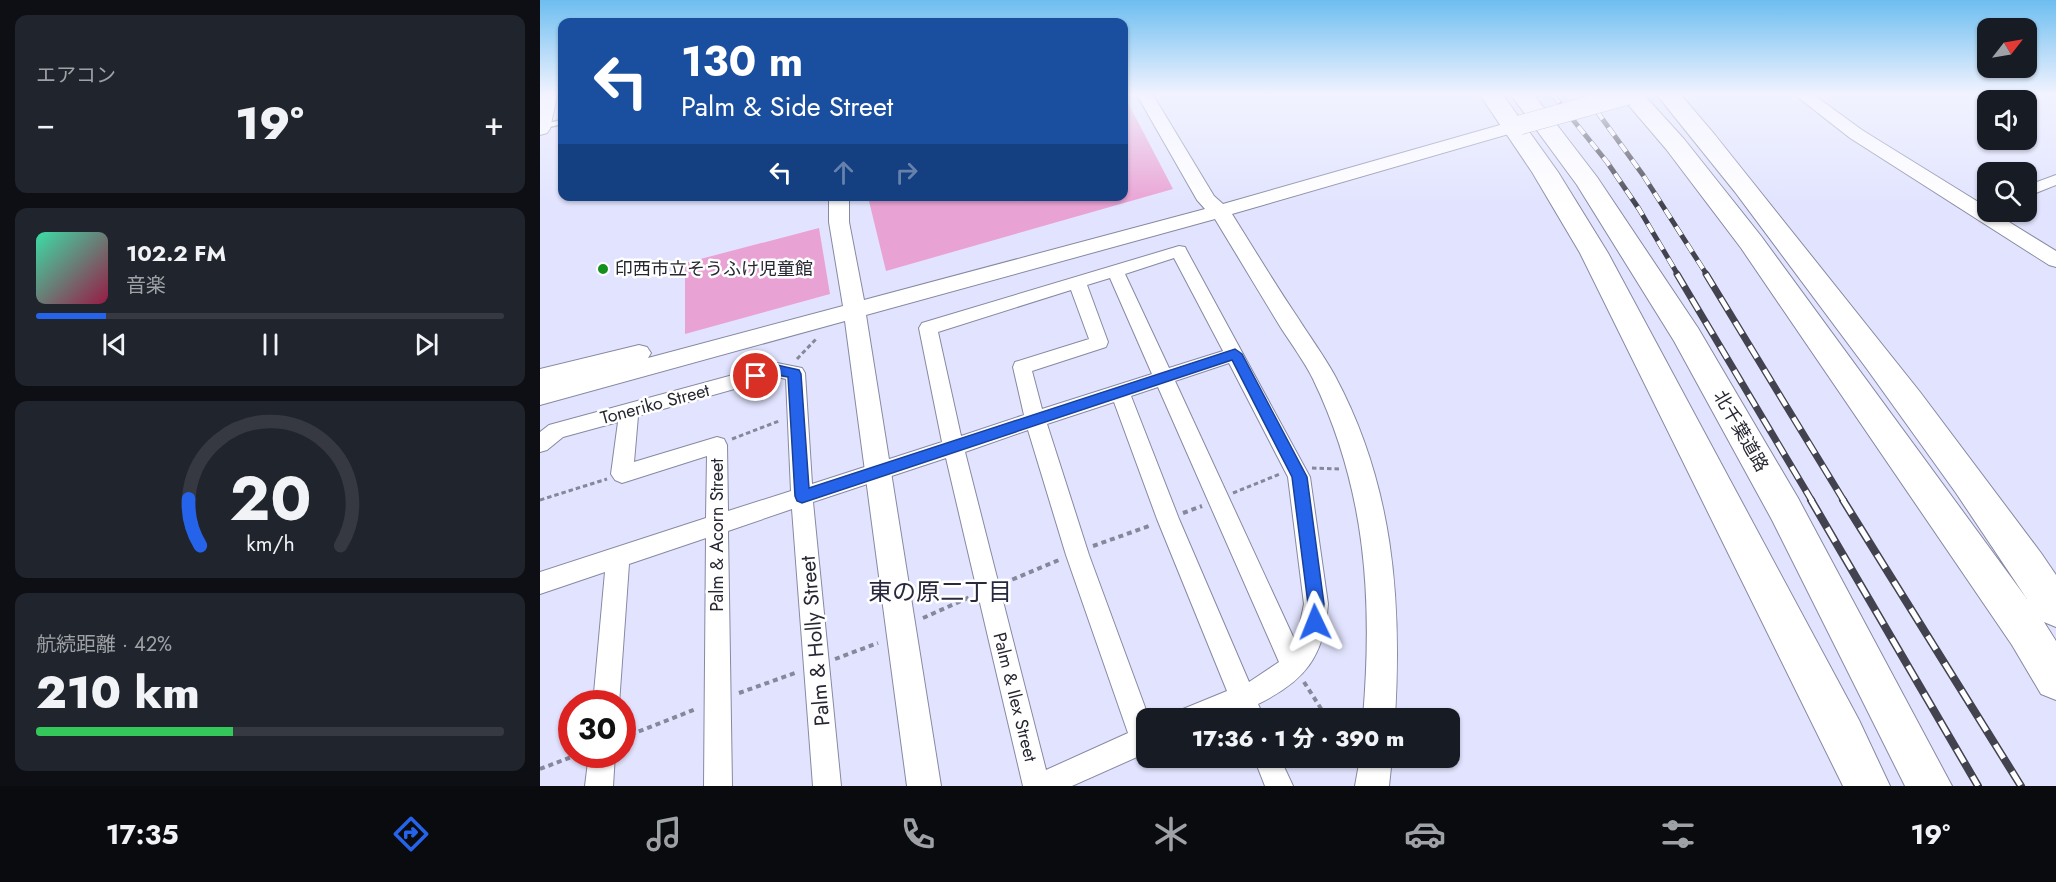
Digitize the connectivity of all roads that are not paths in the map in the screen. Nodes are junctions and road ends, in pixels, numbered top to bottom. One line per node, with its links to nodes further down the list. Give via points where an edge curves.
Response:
1 (1169, 132): 12 (street)
2 (1179, 132): 12 (street)
3 (1446, 132): 12 (street)
4 (1523, 132): 53 (highway, via 1594,253)
5 (1532, 132): 54 (highway, 北千葉道路, via 1588,183 1687,336 1785,509)
6 (1664, 132): 35 (highway, via 1751,242)
7 (1701, 132): 33 (highway, via 1905,394)
8 (1853, 132): 13 (street)
9 (2056, 180): 10 (street)
10 (2037, 188)
11 (839, 201): 18 (street, via 838,222)
12 (1216, 202): 18 (street); 40 (street, via 1327,384 1359,460 1373,515 1382,580 1384,664)
13 (1977, 207)
14 (2000, 222): 15 (street)
15 (2056, 260)
16 (1115, 271): 17 (street); 19 (street, via 1179,251); 21 (street)
17 (1077, 282): 25 (street, via 1099,342 1022,367); 27 (street, Palm & Ilex Street, via 928,328)
18 (854, 304): 20 (street); 23 (street); 28 (street)
19 (1235, 354): 21 (street); 34 (street, via 1299,477 1316,604 1310,639)
20 (540, 378)
21 (1162, 378): 22 (street); 34 (street)
22 (1120, 392): 25 (street); 37 (street)
23 (540, 396)
24 (629, 411): 26 (street, Toneriko Street, via 556,431); 29 (street, Toneriko Street, via 777,370 795,374); 30 (street, Palm & Acorn Street, via 622,474 717,445)
25 (1034, 420): 27 (street); 41 (street)
26 (540, 444)
27 (953, 446): 28 (street); 50 (street, Palm & Ilex Street)
28 (888, 468): 29 (street); 49 (street)
29 (802, 496): 30 (street); 48 (street, Palm & Holly Street)
30 (717, 524): 31 (street); 47 (street, Palm & Acorn Street)
31 (618, 557): 32 (street); 36 (street)
32 (540, 583)
33 (2056, 608)
34 (1294, 668): 37 (street)
35 (2056, 679)
36 (607, 690)
37 (1242, 696): 38 (street); 39 (street)
38 (1215, 708)
39 (1247, 708)
40 (1380, 708)
41 (1136, 715)
42 (1136, 744): 50 (street)
43 (601, 768): 46 (street)
44 (1271, 768): 51 (street)
45 (1375, 768): 52 (street)
46 (599, 786)
47 (718, 786)
48 (827, 786)
49 (924, 786)
50 (1039, 786)
51 (1279, 786)
52 (1372, 786)
53 (1867, 786)
54 (1929, 786)

